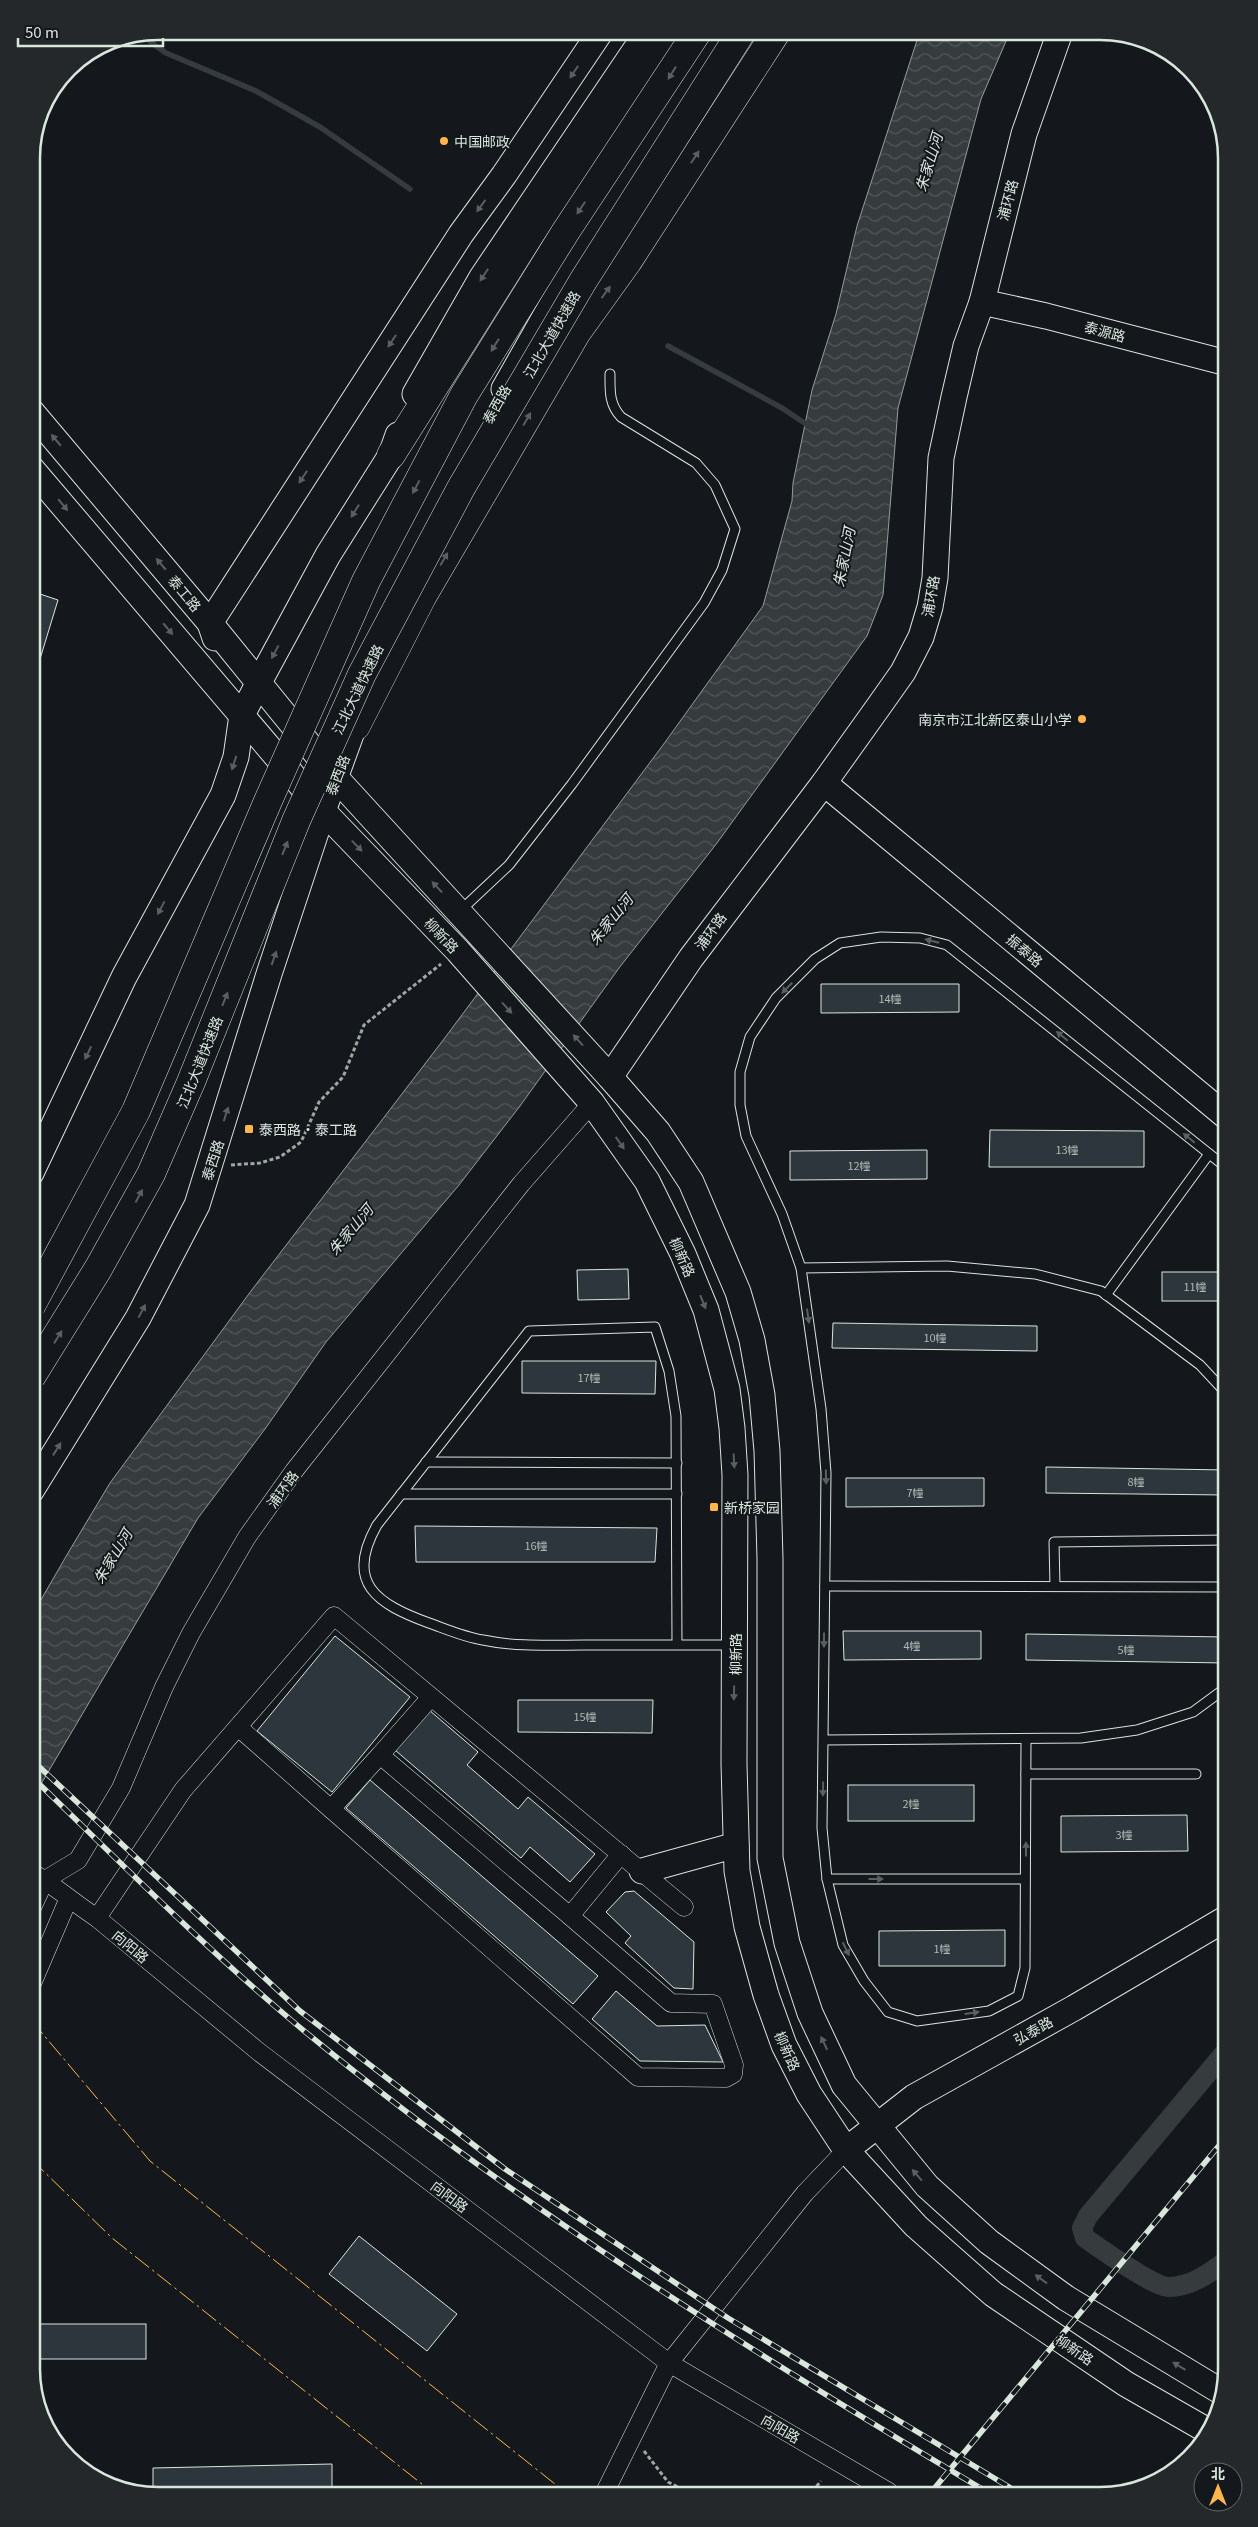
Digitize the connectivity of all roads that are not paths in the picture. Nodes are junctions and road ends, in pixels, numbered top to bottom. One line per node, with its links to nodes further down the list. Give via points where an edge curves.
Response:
1 (595, 40): 15 (main road, one-way to 15, via 461,234)
2 (642, 40): 13 (main road, one-way to 13, via 482,277 409,404)
3 (659, 40): 13 (highway)
4 (692, 40): 30 (highway, one-way to 30, bridge, via 566,231 464,395 366,581 136,1111)
5 (719, 40): 18 (main road, 泰西路, via 596,225 428,524 379,644)
6 (736, 40): 32 (highway, 江北大道快速路, one-way to 6, bridge, via 98,1270 151,1174 296,821 362,674 461,488 583,280)
7 (772, 40): 18 (highway, one-way to 7, via 422,597 578,332)
8 (1057, 40): 9 (main road, 浦环路, via 1024,134)
9 (982, 302): 10 (main road, 泰源路); 20 (main road, 浦环路, via 966,346 941,458 935,578 921,637 903,672)
10 (1218, 361)
11 (610, 374): 22 (lane, via 610,398 614,409 621,417 696,463 715,485 735,529 722,570 704,604 532,835 509,864)
12 (40, 421): 15 (main road, 泰工路, one-way to 12)
13 (391, 455): 16 (main road, one-way to 16, via 328,555)
14 (40, 477): 17 (main road, one-way to 17)
15 (210, 623): 16 (main road, 泰工路); 17 (main road)
16 (258, 684): 17 (main road); 19 (main road, 泰工路)
17 (242, 715): 21 (main road); 26 (main road, one-way to 26, via 236,757 222,795 124,977)
18 (356, 726): 19 (main road, 泰西路)
19 (336, 778): 21 (main road, 泰西路); 22 (main road, one-way to 19)
20 (824, 783): 23 (main road, 浦环路, via 696,950); 25 (main road, 振泰路)
21 (323, 811): 24 (main road, 柳新路, one-way to 24, via 458,951); 36 (main road, 泰西路, one-way to 21, via 138,1318 197,1205)
22 (460, 912): 23 (main road, one-way to 22)
23 (610, 1077): 67 (main road, one-way to 23, via 844,2084 810,2013 786,1943 770,1858 768,1451 752,1340 738,1292 691,1182 658,1132)
24 (592, 1103): 44 (main road, 柳新路, one-way to 44, via 647,1181 683,1254 706,1310 716,1345 732,1428 735,1474); 57 (street, 浦环路, via 520,1184 294,1471 247,1537 191,1633 121,1788 78,1860)
25 (1218, 1110)
26 (40, 1154)
27 (1208, 1154): 28 (lane); 29 (lane, one-way to 29, via 947,945 920,938 881,937 840,943 815,959 776,998 750,1037 740,1072 740,1106 746,1136 782,1214); 31 (lane)
28 (1218, 1161)
29 (801, 1268): 31 (lane, via 966,1267 1035,1274); 40 (lane, one-way to 40, via 824,1446)
30 (40, 1289)
31 (1106, 1295): 33 (lane, via 1200,1365)
32 (40, 1363)
33 (1218, 1384)
34 (426, 1462): 35 (lane); 35 (lane, via 529,1331 655,1327 668,1371 676,1416); 37 (lane)
35 (677, 1463): 38 (lane)
36 (40, 1476)
37 (401, 1494): 38 (lane); 43 (lane, via 369,1538 363,1562 367,1582 380,1600 406,1614 483,1640 534,1645)
38 (677, 1494): 43 (lane)
39 (1218, 1540): 41 (lane, via 1054,1542)
40 (825, 1586): 41 (lane); 48 (lane, one-way to 48)
41 (1054, 1586): 42 (lane)
42 (1218, 1587)
43 (677, 1645): 44 (lane)
44 (735, 1645): 54 (main road, 柳新路, one-way to 54)
45 (1218, 1694): 49 (lane, via 1193,1712 1137,1730 1081,1738)
46 (430, 1696): 47 (street, via 334,1616); 50 (street); 55 (street)
47 (238, 1727): 53 (street); 64 (street, via 183,1790)
48 (824, 1740): 49 (lane); 59 (lane, one-way to 59, via 822,1828)
49 (1026, 1740): 51 (lane)
50 (380, 1755): 53 (street); 63 (street)
51 (1026, 1774): 52 (lane); 60 (lane, one-way to 51)
52 (1196, 1774)
53 (331, 1809): 63 (street, via 638,2077 726,2078 733,2074 734,2065 713,2004 671,2003)
54 (736, 1845): 56 (main road); 68 (main road, 柳新路, via 747,1927 766,1996 784,2045 809,2094)
55 (621, 1854): 56 (street); 63 (street)
56 (642, 1872): 62 (street)
57 (40, 1875)
58 (40, 1878): 61 (street, 向阳路)
59 (827, 1879): 60 (lane, one-way to 60); 60 (lane, one-way to 60, via 843,1945 864,1981 888,2012 917,2021 989,2011 1018,1996 1025,1968)
60 (1025, 1879)
61 (68, 1900): 64 (street, 向阳路); 66 (street)
62 (684, 1907)
63 (570, 1916)
64 (97, 1918): 69 (street, 向阳路, via 258,2052)
65 (1218, 1923): 67 (main road, 弘泰路, via 914,2097)
66 (40, 1965)
67 (875, 2126): 68 (main road, 弘泰路); 70 (main road, one-way to 67, via 1066,2298 989,2242 927,2186)
68 (846, 2150): 69 (street, via 805,2193); 71 (main road, 柳新路, via 916,2226 993,2294 1126,2384)
69 (669, 2363): 72 (street); 73 (street, 向阳路)
70 (1216, 2389)
71 (1202, 2428)
72 (607, 2487)
73 (880, 2487)

